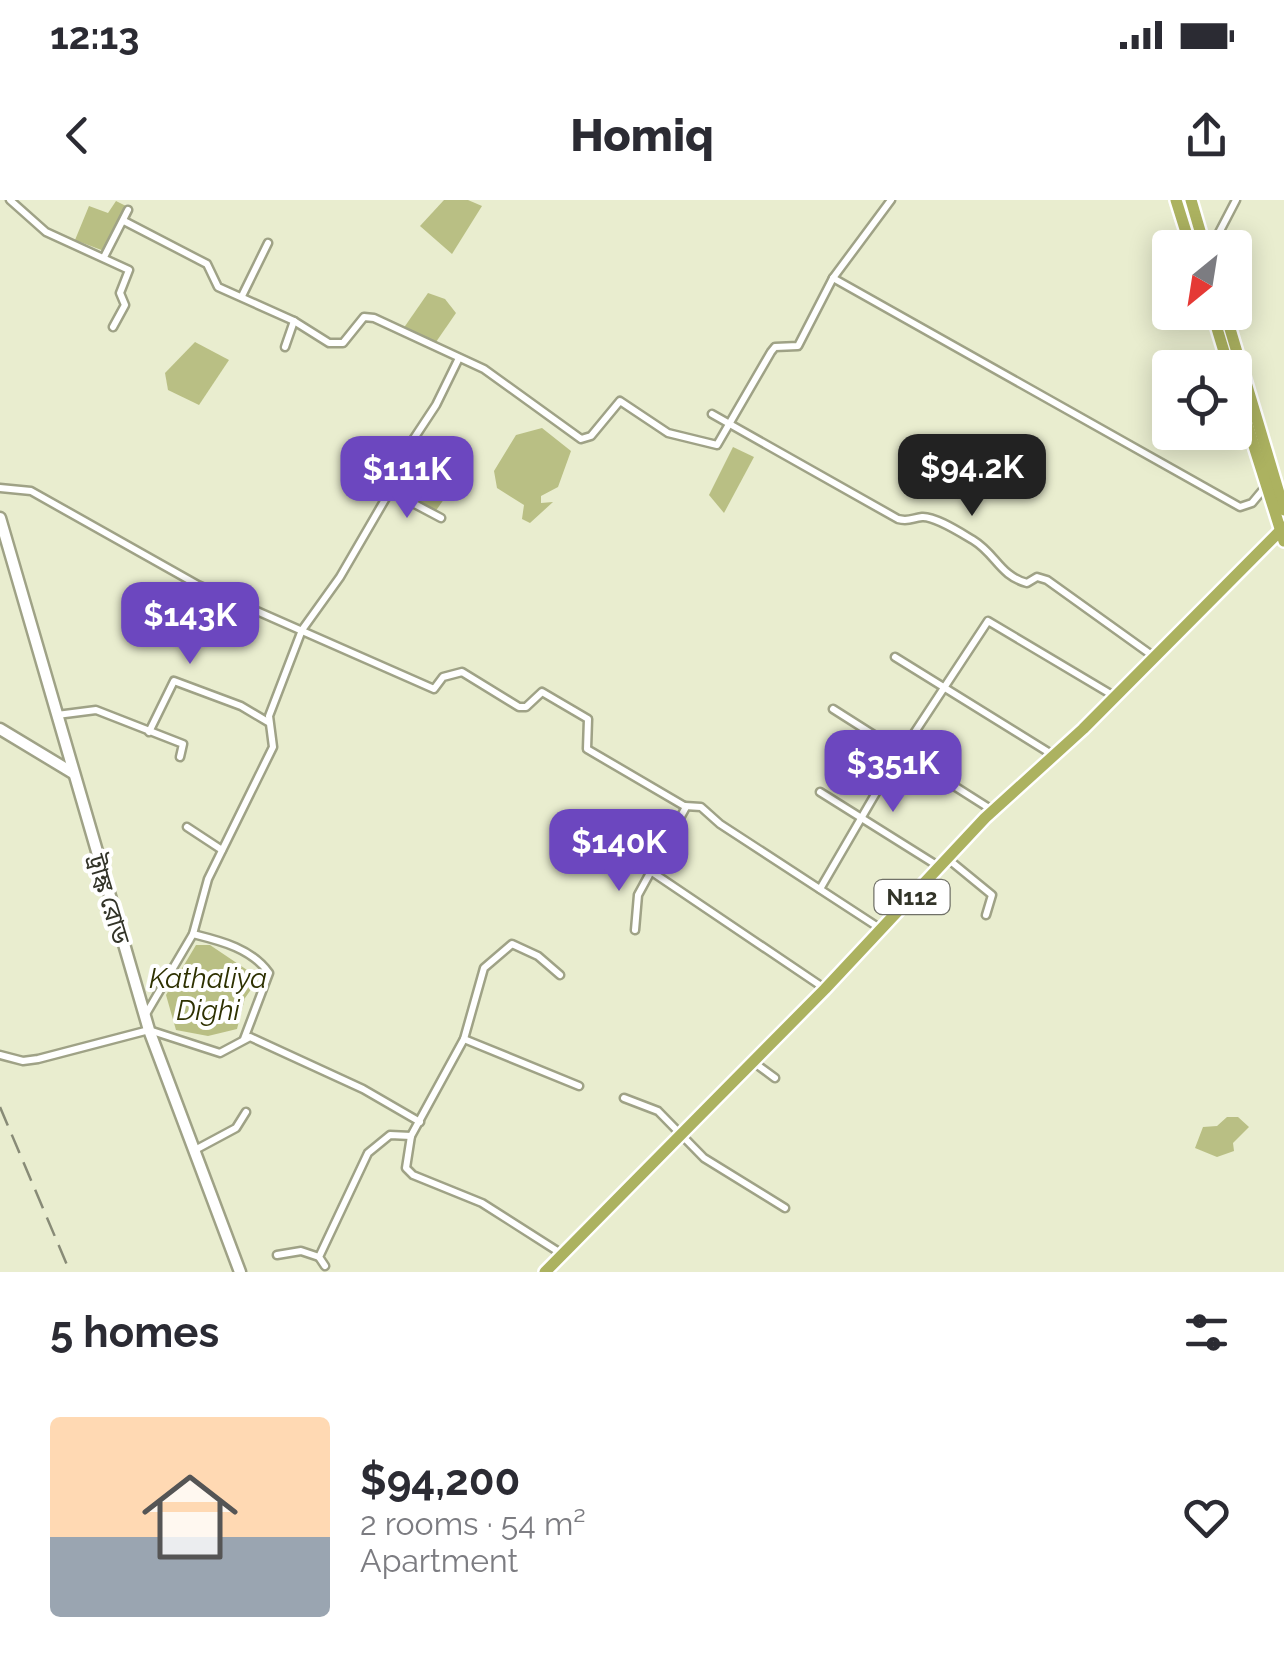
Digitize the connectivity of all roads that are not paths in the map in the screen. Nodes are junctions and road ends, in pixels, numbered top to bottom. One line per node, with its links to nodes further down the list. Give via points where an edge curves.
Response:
1 (10, 200): 12 (street, via 46,232)
2 (890, 200): 13 (street)
3 (1176, 200): 8 (highway)
4 (1190, 200): 9 (highway)
5 (1236, 200): 10 (street)
6 (128, 210): 7 (street)
7 (124, 221): 12 (street); 14 (street, via 206,264 218,286)
8 (1185, 230)
9 (1201, 230)
10 (1218, 230)
11 (268, 243): 14 (street)
12 (104, 256): 16 (street, via 130,272)
13 (833, 278): 21 (street, via 798,346 775,347); 23 (street, via 1240,507)
14 (242, 296): 15 (street)
15 (294, 320): 18 (street); 19 (street, via 339,344 364,316 374,318)
16 (113, 327)
17 (1230, 330): 26 (highway)
18 (285, 347)
19 (458, 358): 21 (street, via 484,369 581,439 620,402 668,433 699,443 717,444); 25 (street, via 401,458)
20 (712, 414): 21 (street)
21 (730, 426): 31 (street, via 898,519 922,517 970,538 990,552 998,568 1021,582 1046,580)
22 (1252, 441): 23 (highway)
23 (1266, 486): 29 (highway)
24 (0, 488): 30 (street, via 31,491 198,584)
25 (390, 491): 28 (street); 30 (street)
26 (1284, 510)
27 (0, 518): 36 (main road, ট্রাঙ্ক রোড)
28 (441, 518)
29 (1283, 533): 31 (highway, N112)
30 (302, 630): 37 (street); 45 (street, via 434,689 443,677 462,672 522,709 539,693 548,694 590,722 587,749)
31 (1153, 656): 34 (highway, N112)
32 (895, 658): 33 (street)
33 (943, 686): 34 (street, via 988,621); 40 (street); 41 (street)
34 (1114, 696): 41 (highway, N112)
35 (833, 710): 40 (street)
36 (56, 715): 39 (street, via 96,710); 43 (main road, ট্রাঙ্ক রোড)
37 (268, 722): 39 (street, via 174,682); 49 (street, via 274,747)
38 (0, 729): 43 (main road)
39 (149, 732): 42 (street, via 183,744)
40 (904, 753): 46 (street); 47 (street)
41 (1053, 755): 46 (highway, N112)
42 (180, 757)
43 (74, 773): 60 (main road, ট্রাঙ্ক রোড)
44 (820, 792): 47 (street)
45 (686, 806): 52 (street); 53 (street, via 701,807)
46 (993, 810): 51 (highway, N112)
47 (864, 818): 51 (street); 53 (street)
48 (187, 827): 49 (street)
49 (222, 850): 57 (street)
50 (628, 862): 52 (street)
51 (942, 862): 54 (street, via 992,895); 56 (highway, N112)
52 (652, 872): 55 (street, via 638,895); 59 (street)
53 (820, 890): 56 (street)
54 (986, 915)
55 (635, 930)
56 (882, 930): 59 (highway, N112)
57 (193, 934): 60 (street); 62 (street, via 260,960 268,973)
58 (560, 975): 63 (street, via 512,944 484,968)
59 (825, 989): 65 (highway, N112)
60 (145, 1017): 61 (main road, ট্রাঙ্ক রোড)
61 (149, 1030): 62 (street, via 220,1053); 64 (street, via 38,1058); 73 (main road, ট্রাঙ্ক রোড)
62 (244, 1039): 70 (street, via 255,1038 364,1089)
63 (464, 1039): 67 (street); 70 (street)
64 (0, 1055)
65 (751, 1060): 66 (street); 71 (highway, N112)
66 (775, 1078)
67 (580, 1086)
68 (624, 1098): 71 (street, via 658,1111)
69 (246, 1112): 73 (street, via 236,1128)
70 (420, 1122): 72 (street)
71 (679, 1135): 74 (street); 75 (highway, N112)
72 (411, 1136): 75 (street, via 406,1168 413,1175 482,1204); 77 (street, via 390,1135 368,1153)
73 (194, 1150): 79 (main road, ট্রাঙ্ক রোড)
74 (784, 1208)
75 (562, 1254): 80 (highway, N112)
76 (277, 1255): 77 (street, via 302,1251)
77 (319, 1257): 78 (street)
78 (325, 1266)
79 (240, 1272)
80 (544, 1272)

